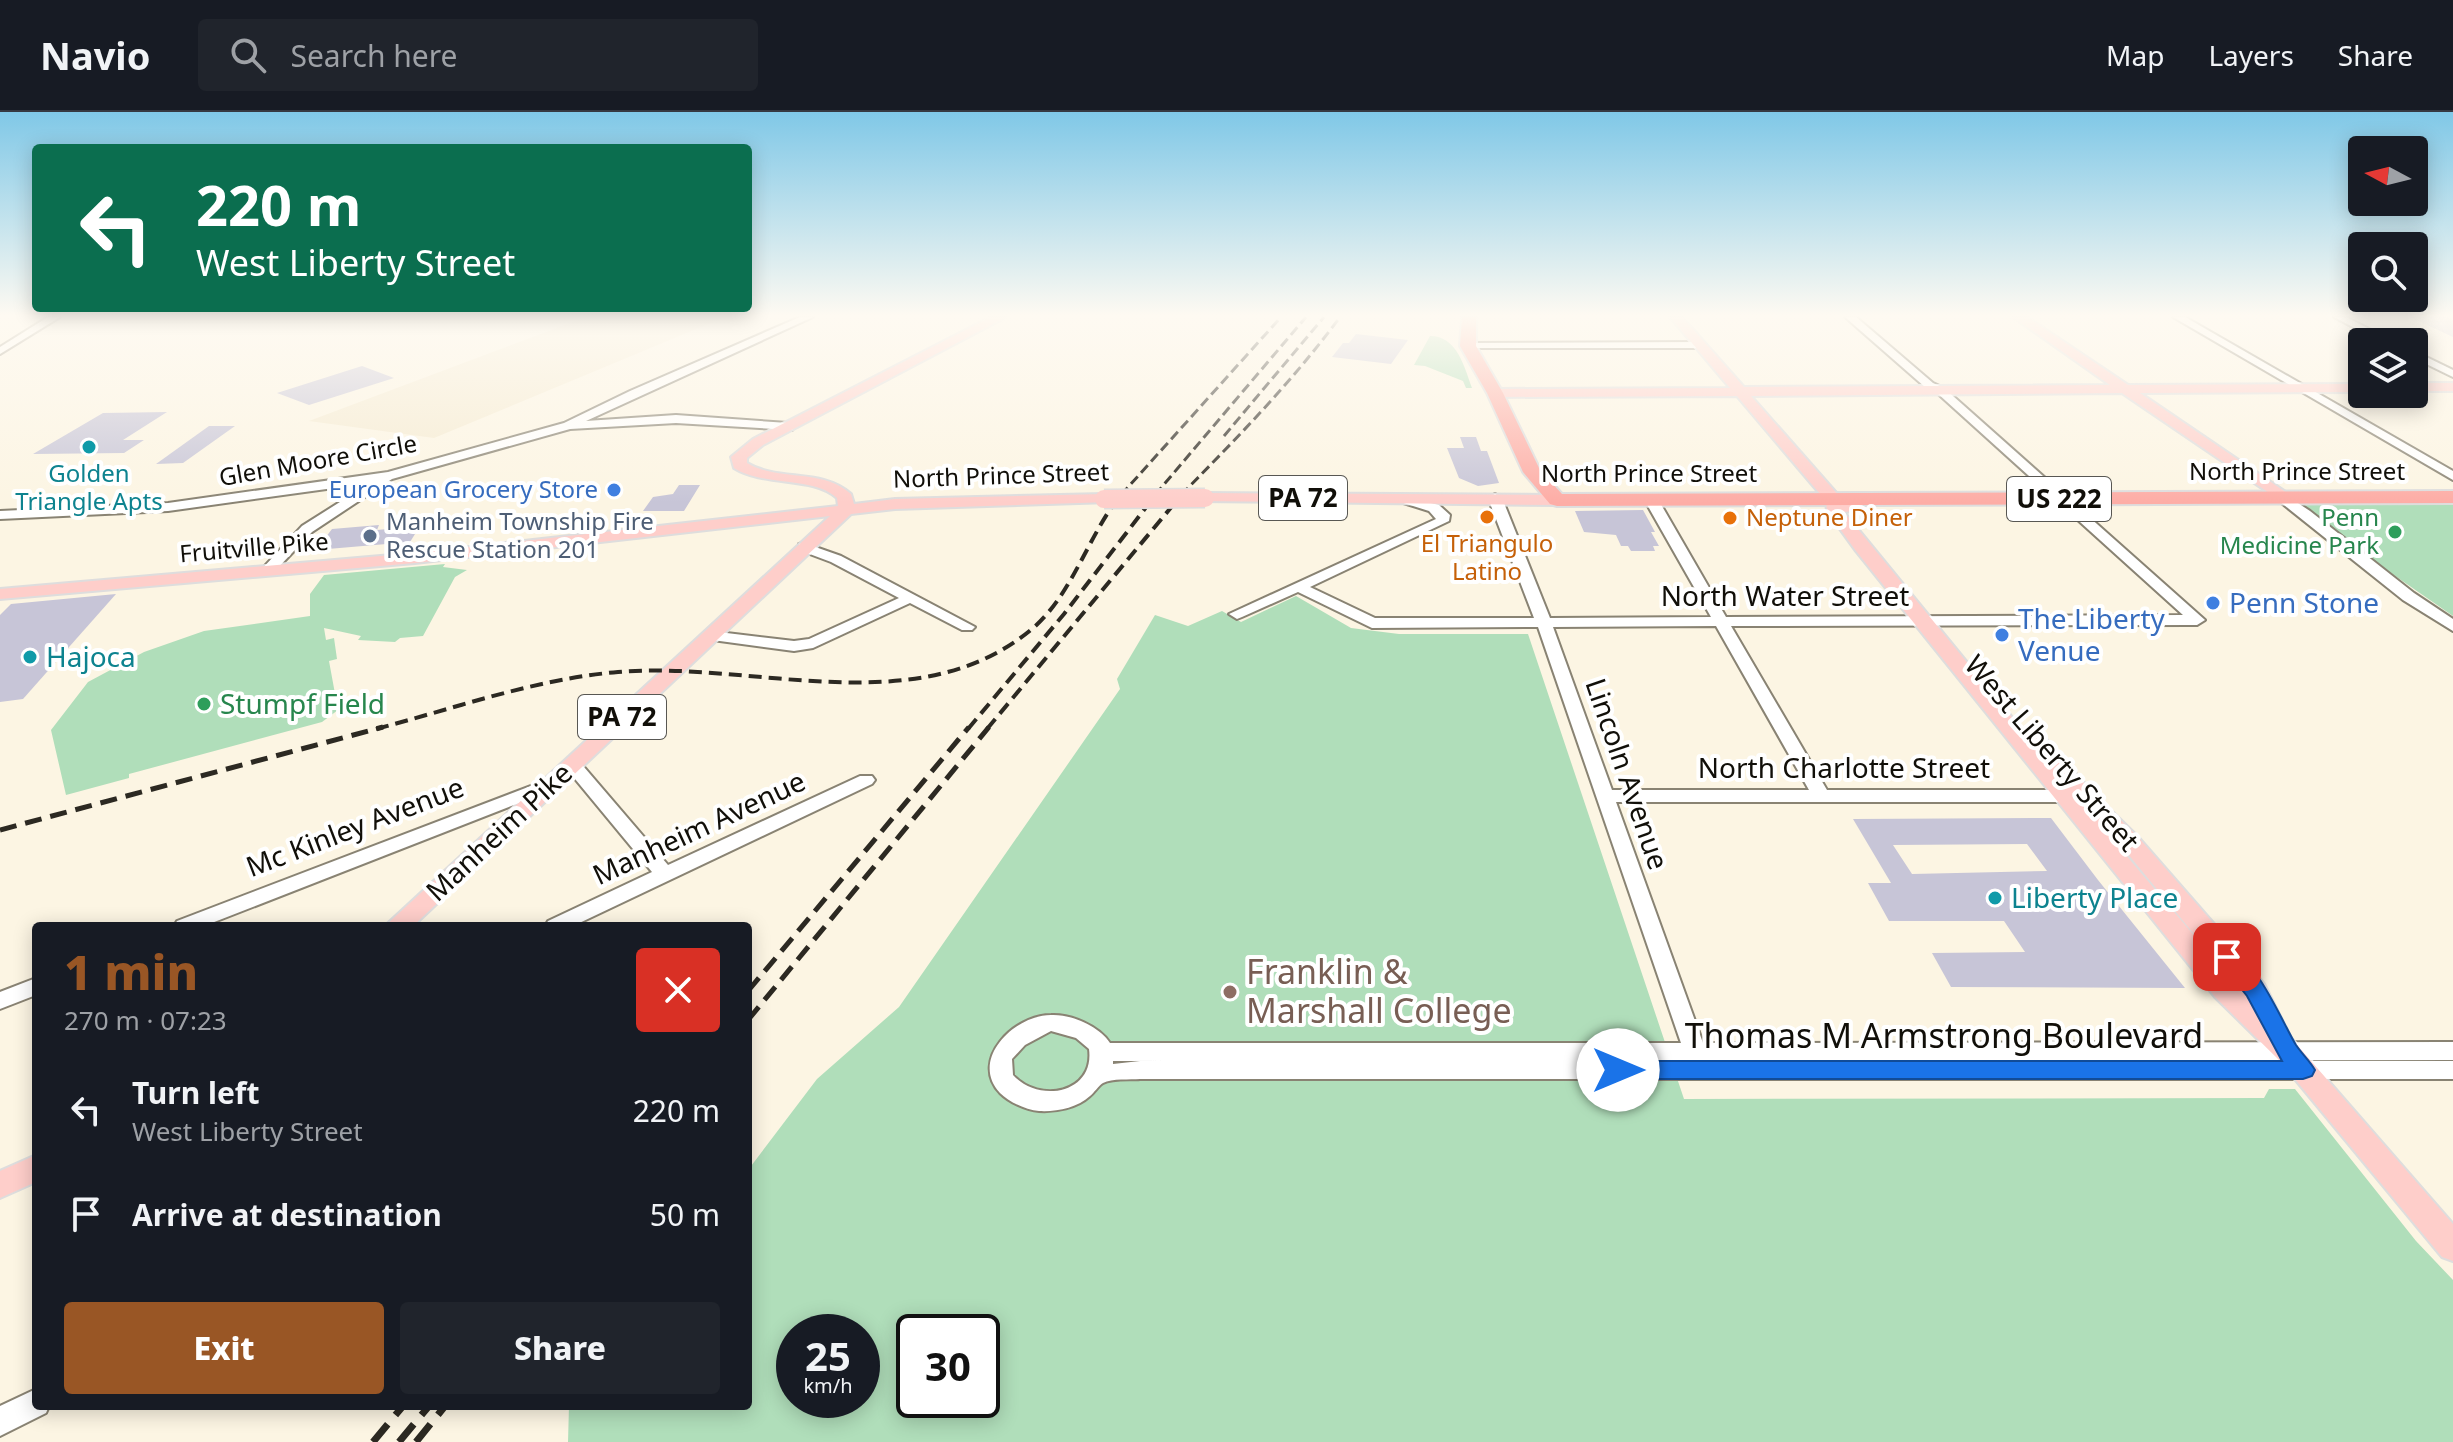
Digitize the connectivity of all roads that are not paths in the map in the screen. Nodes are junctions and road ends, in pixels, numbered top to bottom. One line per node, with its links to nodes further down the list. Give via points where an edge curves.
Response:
1 (666, 379): 16 (street, Glen Moore Circle)
2 (880, 379): 17 (main road)
3 (1487, 379): 15 (highway)
4 (1729, 379): 14 (main road, West Liberty Street)
5 (1922, 379): 13 (street)
6 (2111, 379): 10 (main road)
7 (2286, 379): 11 (street)
8 (2428, 387): 9 (main road)
9 (2453, 387)
10 (2124, 388): 11 (main road); 13 (main road); 24 (main road)
11 (2302, 388): 12 (main road); 20 (street)
12 (2348, 388)
13 (1940, 390): 14 (main road); 25 (street)
14 (1739, 391): 15 (main road); 27 (main road, West Liberty Street)
15 (1495, 393): 18 (highway)
16 (568, 426): 17 (street, via 676,419); 19 (street, Glen Moore Circle)
17 (788, 427): 29 (main road, via 749,448 739,457 739,465 759,475 834,488 845,497)
18 (1532, 472): 23 (main road, PA 72, via 1530,486 1523,491); 26 (highway)
19 (389, 476): 30 (street, Glen Moore Circle, via 168,507); 32 (street, via 307,529)
20 (2453, 476)
21 (2453, 497): 24 (highway, North Prince Street / US 222)
22 (1402, 498): 23 (main road, North Prince Street / PA 72); 29 (main road, North Prince Street / PA 72, bridge, via 960,501); 33 (street, via 1434,508 1442,521)
23 (1495, 498): 26 (main road, North Prince Street / PA 72); 39 (street, Lincoln Avenue)
24 (2284, 498): 25 (highway, North Prince Street / US 222); 40 (street, via 2363,563)
25 (2061, 499): 27 (highway, North Prince Street / US 222); 37 (street, North Water Street, via 2197,620)
26 (1557, 500): 28 (highway, North Prince Street / US 222)
27 (1834, 500): 28 (highway, North Prince Street / US 222); 37 (main road, West Liberty Street, via 1852,511)
28 (1652, 501): 38 (street)
29 (846, 510): 31 (main road, Manheim Pike / PA 72); 32 (main road, Fruitville Pike)
30 (0, 515)
31 (804, 547): 35 (street); 42 (main road, Manheim Pike / PA 72)
32 (267, 571): 34 (main road, Fruitville Pike)
33 (1297, 586): 36 (street); 39 (street, North Water Street, via 1372,623)
34 (0, 594)
35 (910, 598): 41 (street); 42 (street, via 813,643 794,646)
36 (1237, 614)
37 (1929, 621): 38 (street, North Water Street); 48 (main road, West Liberty Street)
38 (1723, 622): 39 (street, North Water Street); 47 (street)
39 (1544, 623): 46 (street, Lincoln Avenue)
40 (2453, 626)
41 (967, 627)
42 (710, 636): 43 (main road, Manheim Pike / PA 72)
43 (572, 764): 45 (main road, Manheim Pike / PA 72); 49 (street)
44 (866, 780): 49 (street, Manheim Avenue)
45 (549, 785): 50 (street, Mc Kinley Avenue); 51 (main road, Manheim Pike / PA 72)
46 (1604, 796): 47 (street, North Charlotte Street); 56 (street, Lincoln Avenue)
47 (1821, 796): 48 (street, North Charlotte Street)
48 (2073, 796): 57 (main road, West Liberty Street, via 2224,990)
49 (665, 875): 52 (street, Manheim Avenue)
50 (194, 922)
51 (402, 922)
52 (564, 922)
53 (32, 988): 54 (street)
54 (0, 1001)
55 (2453, 1051): 57 (street, Thomas M Armstrong Boulevard)
56 (1698, 1060): 57 (street, Thomas M Armstrong Boulevard); 58 (street, Thomas M Armstrong Boulevard, via 1140,1070)
57 (2296, 1062): 59 (street, Thomas M Armstrong Boulevard); 62 (main road, West Liberty Street)
58 (1101, 1063)
59 (2453, 1070)
60 (32, 1170): 61 (main road)
61 (0, 1185)
62 (2453, 1247)
63 (32, 1405): 64 (street)
64 (0, 1422)

